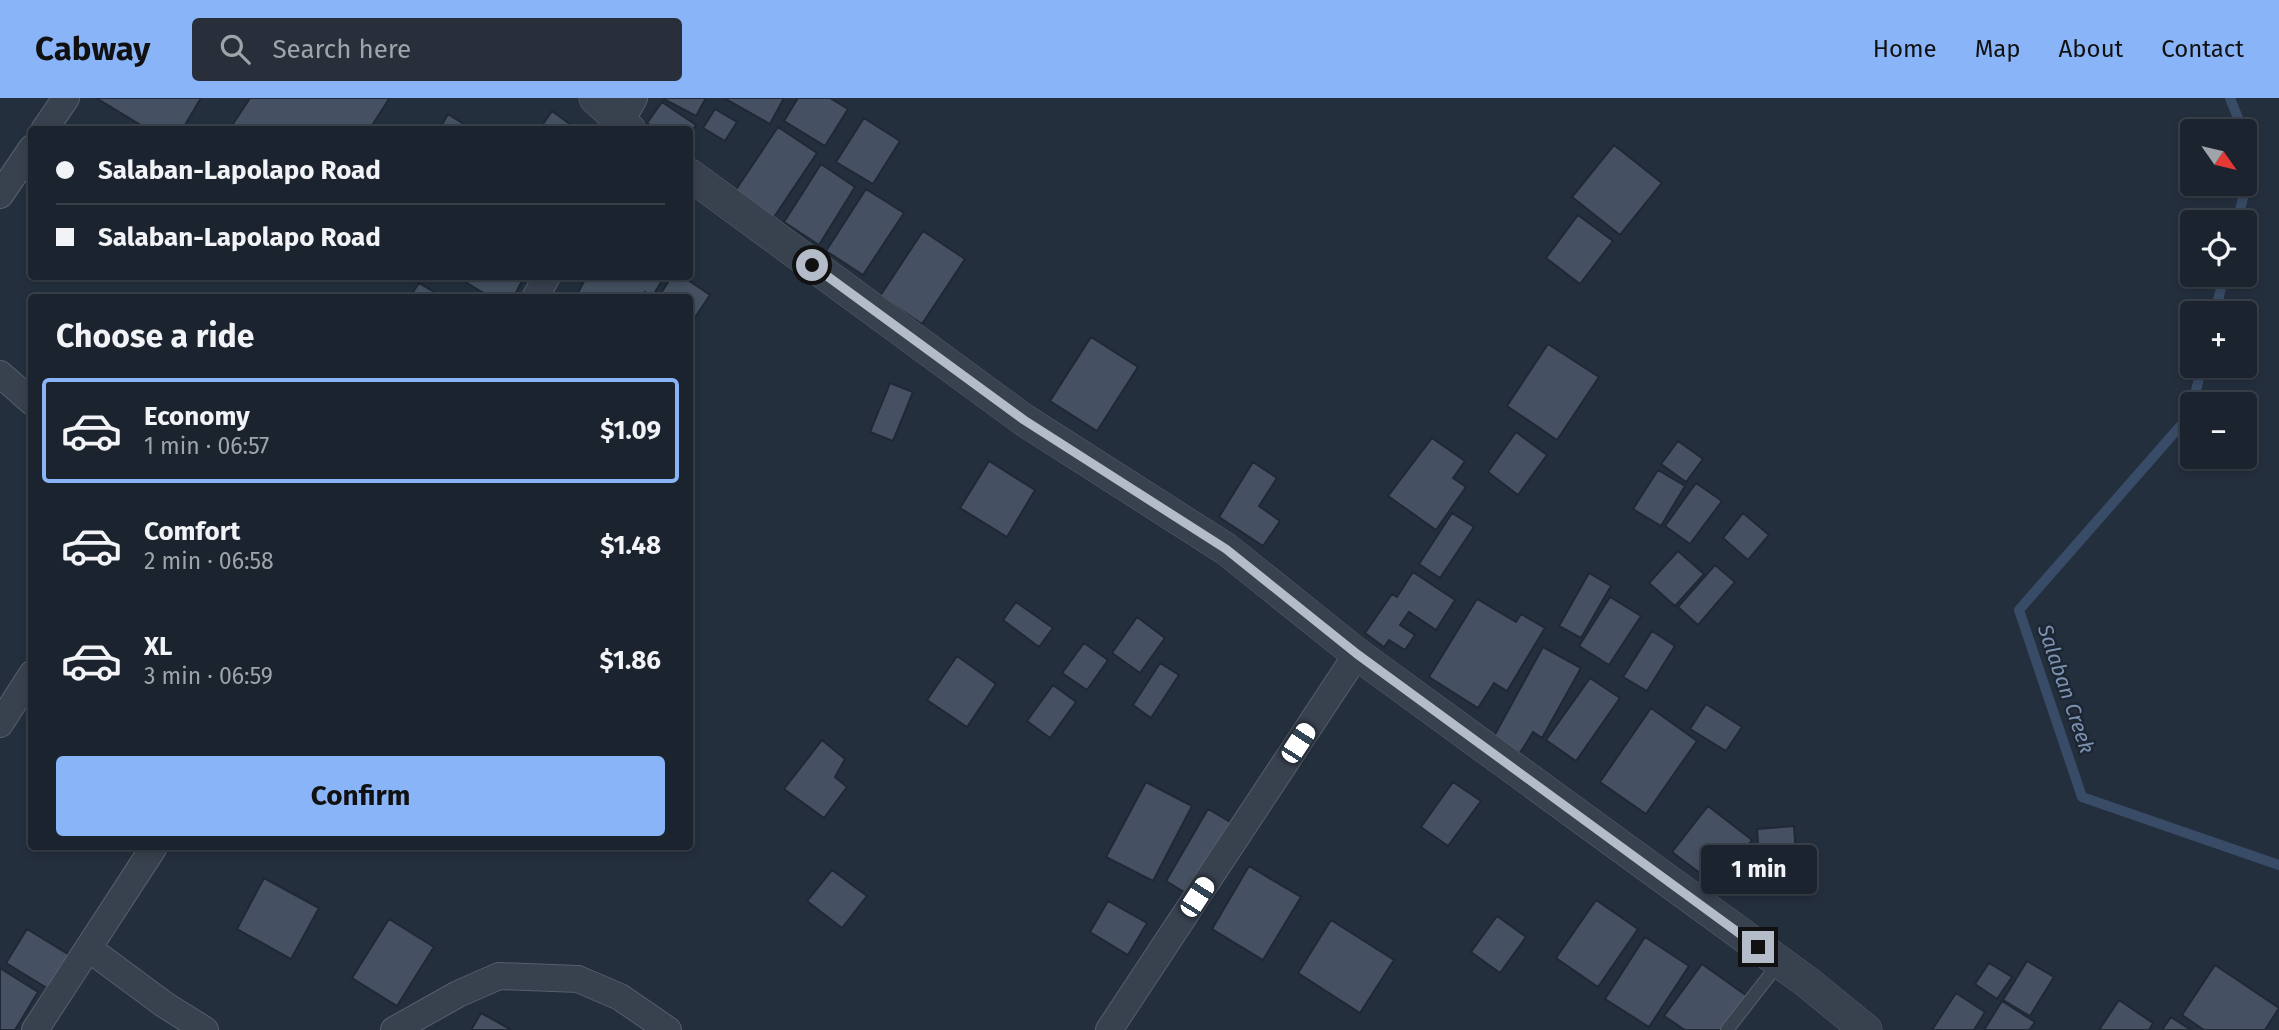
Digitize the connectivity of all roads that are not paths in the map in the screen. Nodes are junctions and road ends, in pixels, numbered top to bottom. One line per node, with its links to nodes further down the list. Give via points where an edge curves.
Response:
1 (66, 98): 4 (street)
2 (595, 98): 3 (street)
3 (629, 116)
4 (47, 126)
5 (28, 154): 7 (street)
6 (693, 177): 10 (street, via 1024,420 1226,549)
7 (0, 195)
8 (0, 374): 9 (street)
9 (28, 398)
10 (1357, 654): 15 (street); 20 (street)
11 (28, 680): 12 (street)
12 (0, 724)
13 (152, 850): 14 (street)
14 (88, 948): 16 (street); 17 (street)
15 (1780, 962): 21 (lane); 22 (street)
16 (35, 1030)
17 (205, 1030)
18 (394, 1030): 19 (street, via 499,976 578,979 620,997)
19 (668, 1030)
20 (1109, 1030)
21 (1727, 1030)
22 (1866, 1030)

